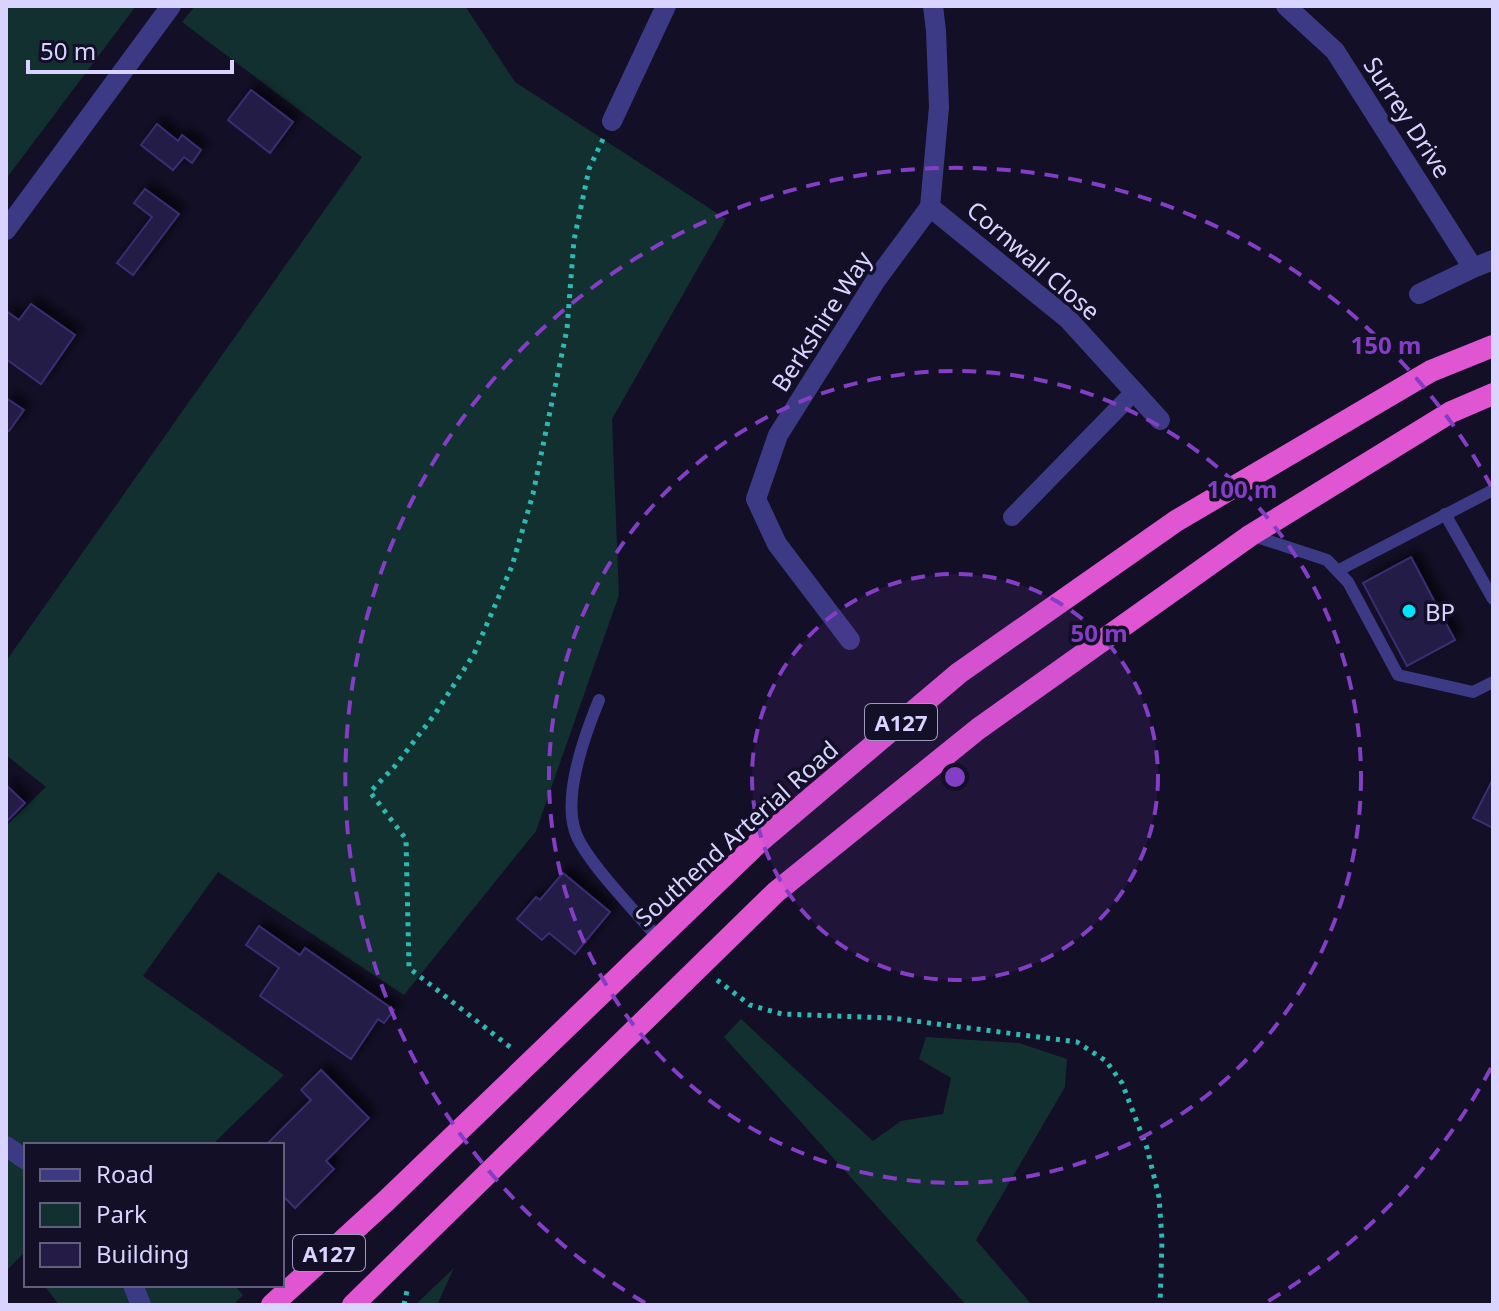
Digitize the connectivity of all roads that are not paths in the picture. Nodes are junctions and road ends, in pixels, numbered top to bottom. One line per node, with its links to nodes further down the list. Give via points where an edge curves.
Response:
1 (171, 6): 7 (street)
2 (666, 6): 5 (street)
3 (933, 6): 6 (street, via 939,107)
4 (1289, 7): 9 (street, Surrey Drive, via 1335,51)
5 (612, 121)
6 (930, 207): 12 (street, Cornwall Close, via 1068,319); 21 (street, Berkshire Way, via 876,280 778,435 756,499 777,544)
7 (6, 230)
8 (1493, 260): 9 (street)
9 (1473, 268): 10 (street)
10 (1419, 294)
11 (1493, 346): 24 (highway, Southend Arterial Road / A127, via 1431,371 1176,521 959,673 759,842)
12 (1135, 391): 14 (street, Cornwall Close); 17 (street)
13 (1493, 394): 18 (highway, A127, via 1451,412)
14 (1160, 420)
15 (1493, 490): 16 (lane)
16 (1445, 514): 19 (lane); 20 (lane)
17 (1012, 517)
18 (1251, 535): 19 (lane, via 1327,560); 28 (highway, A127, via 978,729 776,892)
19 (1337, 571): 22 (lane, via 1398,675 1473,692)
20 (1493, 599)
21 (850, 640)
22 (1493, 682)
23 (599, 700): 24 (lane, via 576,772 575,833)
24 (658, 938): 27 (highway, Southend Arterial Road / A127)
25 (6, 1146): 26 (street)
26 (24, 1159)
27 (272, 1305)
28 (353, 1305)

